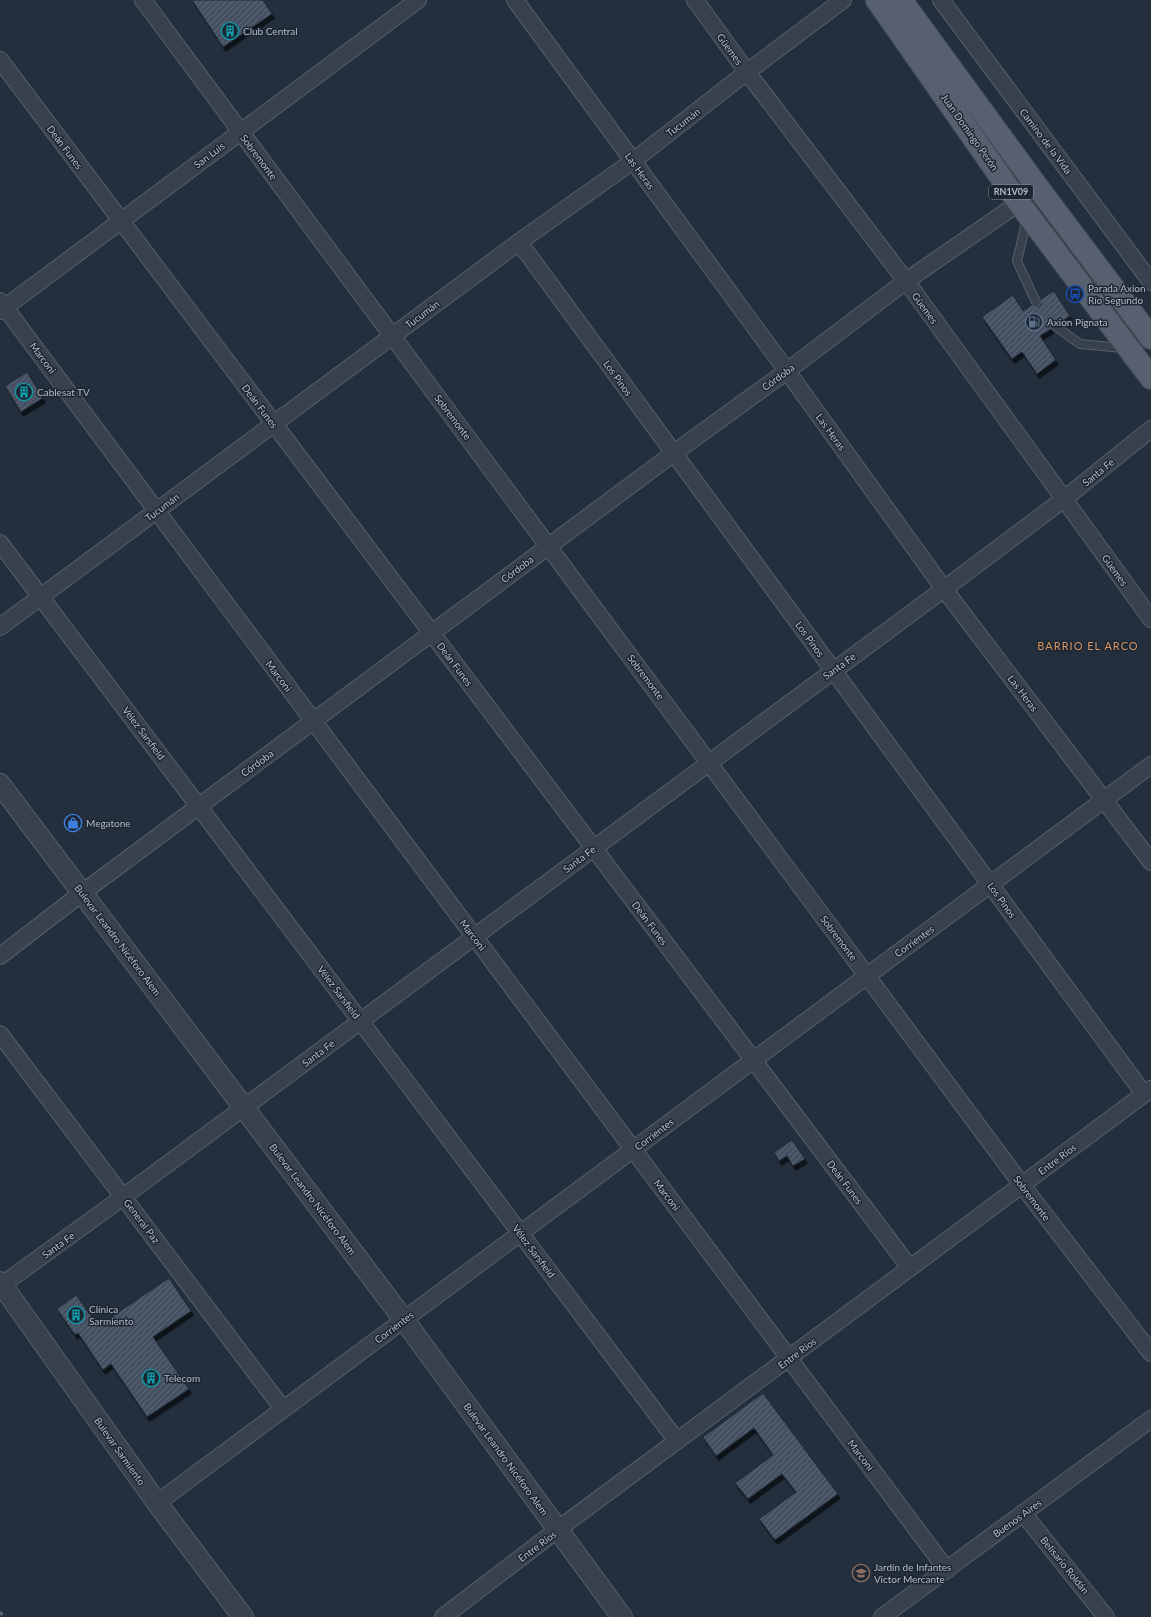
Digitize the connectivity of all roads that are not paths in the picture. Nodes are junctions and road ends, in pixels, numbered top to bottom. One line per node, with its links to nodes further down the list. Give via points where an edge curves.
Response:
1 (143, 0): 10 (street, Sobremonte)
2 (418, 0): 10 (street, San Luis)
3 (515, 0): 11 (street, Las Heras)
4 (695, 0): 9 (street, Güemes)
5 (843, 0): 9 (street, Tucumán)
6 (941, 0): 17 (street, Camino de la Vida)
7 (897, 3): 12 (main road, Juan Domingo Perón / RN1V09); 13 (main road, Juan Domingo Perón / RN1V09)
8 (0, 60): 14 (street, Deán Funes)
9 (747, 72): 11 (street, Tucumán); 16 (street, Güemes)
10 (240, 132): 14 (street, San Luis); 21 (street, Sobremonte)
11 (633, 161): 15 (street, Tucumán); 24 (street, Las Heras)
12 (1039, 189): 13 (street, Córdoba); 22 (main road, Juan Domingo Perón / RN1V09)
13 (1023, 209): 16 (street, Córdoba); 18 (lane, via 1017,261); 23 (main road, Juan Domingo Perón / RN1V09)
14 (120, 221): 19 (street, San Luis); 26 (street, Deán Funes)
15 (519, 242): 21 (street, Tucumán); 28 (street, Los Pinos)
16 (906, 281): 24 (street, Córdoba); 29 (street, Güemes)
17 (1151, 282)
18 (1036, 302)
19 (2, 306): 30 (street, Marconi)
20 (1055, 326): 23 (lane, via 1080,344)
21 (392, 336): 26 (street, Tucumán); 32 (street, Sobremonte)
22 (1151, 338)
23 (1128, 348): 25 (main road, Juan Domingo Perón / RN1V09)
24 (787, 371): 28 (street, Córdoba); 33 (street, Las Heras)
25 (1151, 378)
26 (273, 424): 30 (street, Tucumán); 37 (street, Deán Funes)
27 (1151, 429): 29 (street, Santa Fe)
28 (674, 453): 32 (street, Córdoba); 38 (street, Los Pinos)
29 (1064, 499): 33 (street, Santa Fe); 35 (street, Güemes)
30 (157, 511): 34 (street, Tucumán); 39 (street, Marconi)
31 (0, 543): 34 (street, Vélez Sarsfield)
32 (548, 546): 37 (street, Córdoba); 40 (street, Sobremonte)
33 (944, 589): 38 (street, Santa Fe); 43 (street, Las Heras)
34 (40, 597): 36 (street, Tucumán); 44 (street, Vélez Sarsfield)
35 (1151, 619)
36 (0, 627)
37 (431, 633): 39 (street, Córdoba); 45 (street, Deán Funes)
38 (833, 670): 40 (street, Santa Fe); 47 (street, Los Pinos)
39 (313, 721): 44 (street, Córdoba); 49 (street, Marconi)
40 (709, 762): 45 (street, Santa Fe); 51 (street, Sobremonte)
41 (1151, 765): 43 (street, Corrientes)
42 (0, 784): 48 (street, Bulevar Leandro Nicéforo Alem)
43 (1104, 800): 46 (street, Las Heras); 47 (street, Corrientes)
44 (198, 806): 48 (street, Córdoba); 52 (street, Vélez Sarsfield)
45 (594, 848): 49 (street, Santa Fe); 54 (street, Deán Funes)
46 (1151, 862)
47 (990, 885): 51 (street, Corrientes); 55 (street, Los Pinos)
48 (82, 893): 50 (street, Córdoba); 56 (street, Bulevar Leandro Nicéforo Alem)
49 (474, 937): 52 (street, Santa Fe); 57 (street, Marconi)
50 (0, 956)
51 (867, 976): 54 (street, Corrientes); 58 (street, Sobremonte)
52 (361, 1021): 56 (street, Santa Fe); 60 (street, Vélez Sarsfield)
53 (0, 1034): 59 (street, General Paz)
54 (753, 1060): 57 (street, Corrientes); 61 (street, Deán Funes)
55 (1148, 1091): 58 (street, Entre Ríos)
56 (244, 1108): 59 (street, Santa Fe); 63 (street, Bulevar Leandro Nicéforo Alem)
57 (633, 1150): 60 (street, Corrientes); 65 (street, Marconi)
58 (1022, 1185): 61 (street, Entre Ríos); 64 (street, Sobremonte)
59 (123, 1197): 62 (street, Santa Fe); 66 (street, General Paz)
60 (521, 1233): 63 (street, Corrientes); 68 (street, Vélez Sarsfield)
61 (910, 1268): 65 (street, Entre Ríos)
62 (1, 1283): 69 (street, Bulevar Sarmiento)
63 (404, 1320): 66 (street, Corrientes); 71 (street, Bulevar Leandro Nicéforo Alem)
64 (1151, 1353)
65 (789, 1359): 68 (street, Entre Ríos); 72 (street, Marconi)
66 (283, 1409): 69 (street, Corrientes)
67 (1151, 1419): 70 (street, Buenos Aires)
68 (677, 1441): 71 (street, Entre Ríos)
69 (157, 1503): 73 (street, Bulevar Sarmiento)
70 (1023, 1513): 72 (street, Buenos Aires); 77 (street, Belisario Roldán)
71 (557, 1530): 74 (street, Entre Ríos); 75 (street, Bulevar Leandro Nicéforo Alem)
72 (947, 1570): 76 (street, Buenos Aires)
73 (243, 1617)
74 (443, 1617)
75 (622, 1617)
76 (882, 1617)
77 (1106, 1617)

